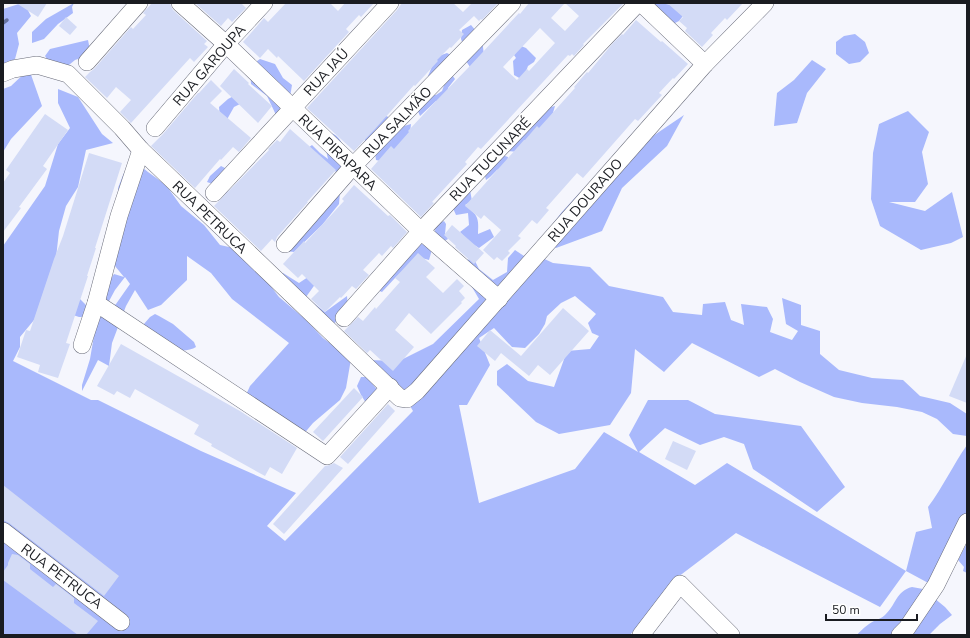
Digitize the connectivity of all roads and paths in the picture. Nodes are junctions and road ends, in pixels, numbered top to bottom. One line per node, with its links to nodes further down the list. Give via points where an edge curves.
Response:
1 (139, 3): 9 (street)
2 (180, 3): 8 (street, RUA PIRAPARA)
3 (264, 3): 8 (street, RUA GAROUPA)
4 (390, 3): 12 (street, RUA JAÚ)
5 (512, 3): 15 (street, RUA SALMÃO)
6 (639, 3): 10 (street); 17 (street, RUA TUCUNARÉ)
7 (765, 3): 10 (street, RUA DOURADO)
8 (226, 44): 12 (street, RUA PIRAPARA); 13 (street, RUA GAROUPA)
9 (87, 62)
10 (705, 64): 19 (street, RUA DOURADO)
11 (3, 73): 14 (street, RUA PETRUCA, via 37,65 68,74)
12 (292, 108): 15 (street, RUA PIRAPARA); 16 (street, RUA JAÚ)
13 (156, 128)
14 (141, 150): 20 (street, via 119,216); 23 (street, RUA PETRUCA)
15 (353, 166): 17 (street, RUA PIRAPARA); 18 (street, RUA SALMÃO)
16 (214, 193)
17 (421, 231): 19 (street, RUA PIRAPARA); 21 (street, RUA TUCUNARÉ)
18 (285, 244)
19 (499, 299): 24 (street, RUA DOURADO, via 417,391)
20 (96, 302): 22 (street); 23 (street, via 327,456)
21 (344, 318)
22 (82, 345)
23 (390, 387): 24 (street, RUA PETRUCA, via 400,398)
24 (407, 398)
25 (967, 522): 30 (street, via 936,585)
26 (3, 531): 27 (street, RUA PETRUCA)
27 (121, 622)
28 (641, 635): 29 (street, via 680,584)
29 (731, 635)
30 (900, 635)

